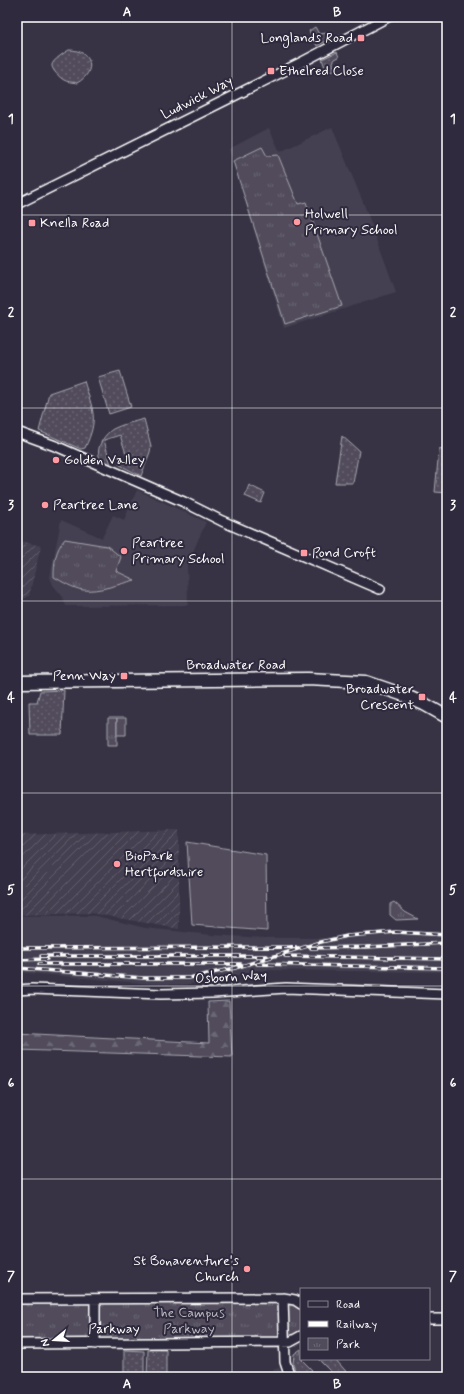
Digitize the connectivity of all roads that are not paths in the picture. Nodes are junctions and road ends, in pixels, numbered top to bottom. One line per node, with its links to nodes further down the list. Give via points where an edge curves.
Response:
1 (388, 17): 2 (street, Ludwick Way)
2 (17, 204)
3 (17, 432): 4 (street, via 58,447)
4 (380, 589)
5 (17, 682): 6 (main road, Broadwater Road, via 308,679 366,682 413,700)
6 (447, 717)
7 (17, 990): 8 (street, Osborn Way, via 161,994 286,988)
8 (447, 994)
9 (283, 1298): 11 (street); 12 (street); 16 (street)
10 (17, 1299): 11 (street)
11 (95, 1299): 18 (street)
12 (300, 1303)
13 (430, 1319): 14 (street)
14 (447, 1319)
15 (300, 1337): 16 (street, Parkway)
16 (284, 1342): 18 (street, Parkway); 19 (street, via 285,1362)
17 (17, 1344): 18 (street, Parkway)
18 (95, 1344)
19 (290, 1377)

